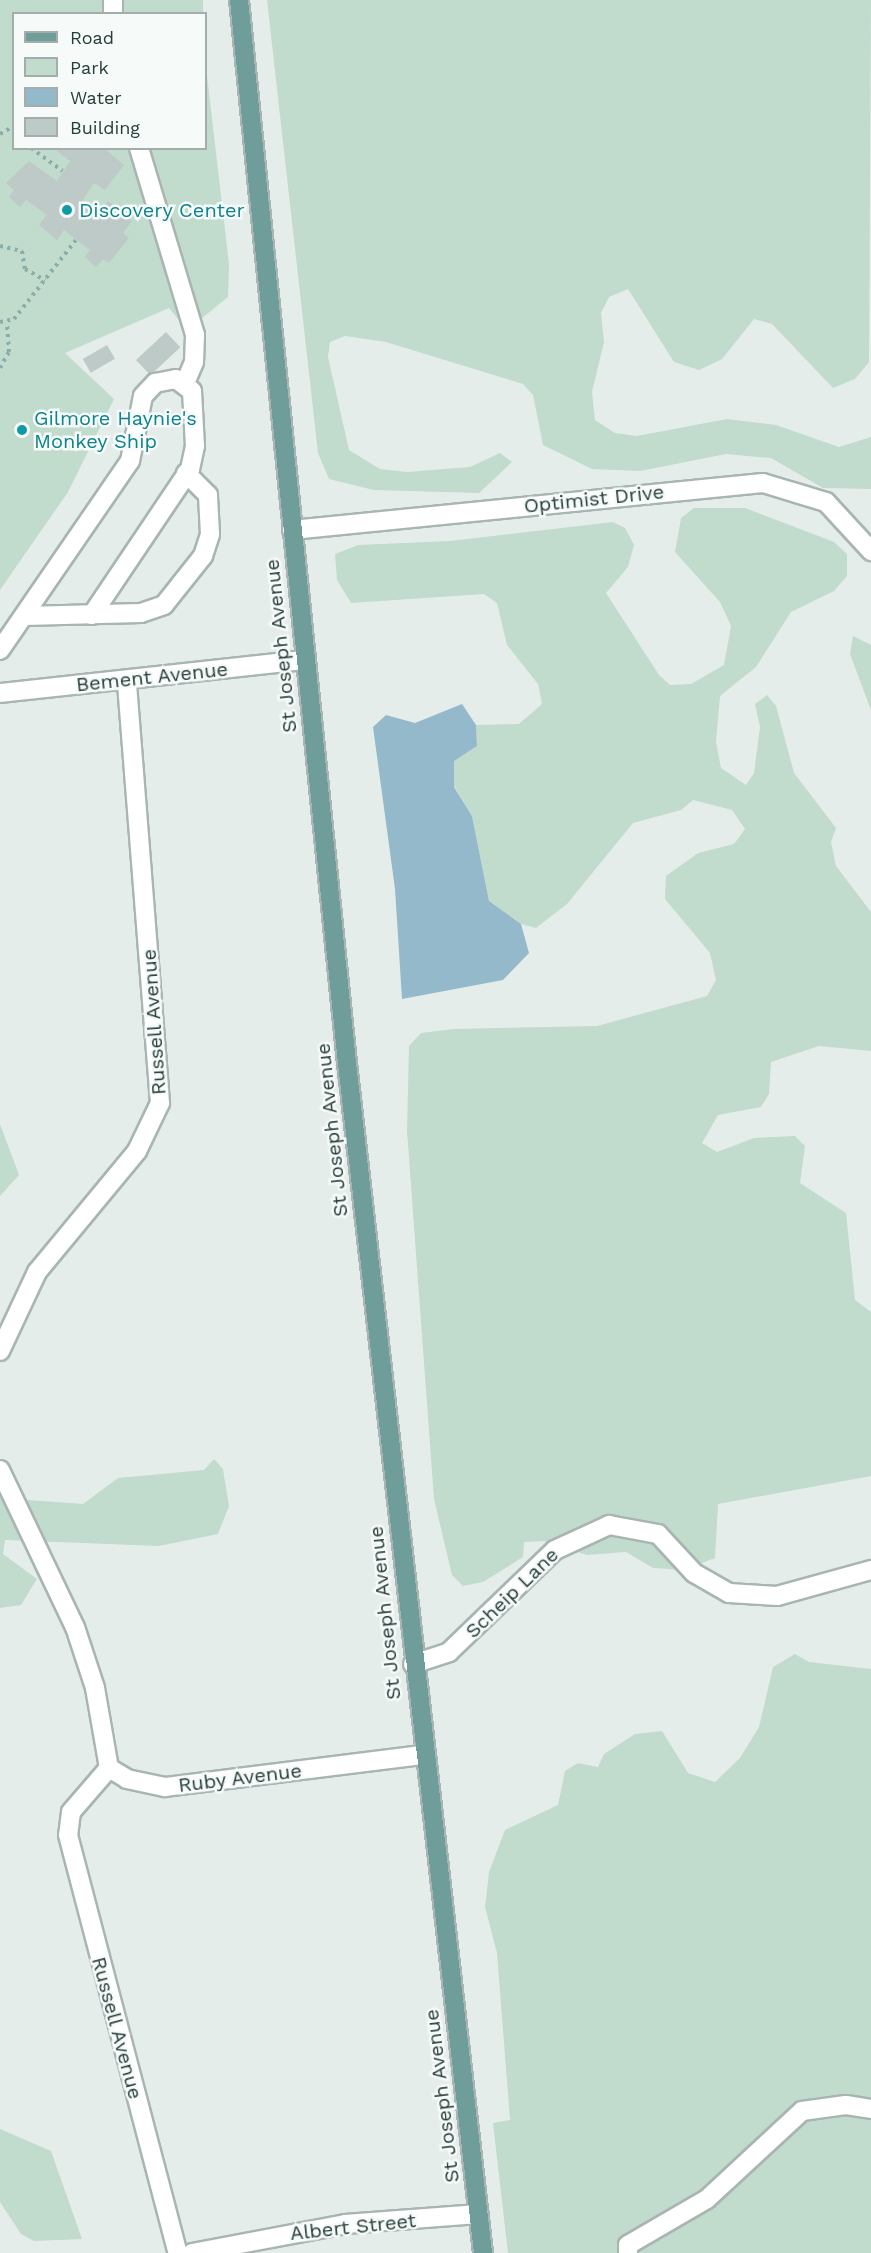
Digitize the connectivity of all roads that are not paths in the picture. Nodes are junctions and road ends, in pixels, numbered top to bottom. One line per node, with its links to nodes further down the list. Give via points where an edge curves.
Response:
1 (239, 0): 5 (main road, St Joseph Avenue)
2 (140, 150): 3 (street, via 195,335 194,362)
3 (185, 383): 4 (street, via 192,391 195,446); 8 (street, via 165,379 143,396 130,461)
4 (186, 473): 7 (street); 7 (street, via 208,495 211,513 204,556 164,605 141,613)
5 (292, 530): 6 (street, Optimist Drive, via 763,483 786,485 826,502); 10 (main road, St Joseph Avenue)
6 (871, 551)
7 (92, 615): 8 (street)
8 (24, 616): 9 (street)
9 (0, 650)
10 (304, 660): 11 (street, Bement Avenue); 16 (main road, St Joseph Avenue)
11 (128, 680): 12 (street, Bement Avenue); 13 (street, Russell Avenue, via 160,1103 137,1151 37,1272)
12 (0, 693)
13 (0, 1351)
14 (0, 1470): 18 (street, via 75,1627 94,1688)
15 (871, 1570): 16 (street, Scheip Lane, via 777,1596 729,1593 711,1586 658,1534 609,1525 555,1550 449,1652)
16 (413, 1664): 17 (main road, St Joseph Avenue)
17 (423, 1755): 18 (street, Ruby Avenue, via 165,1787 127,1779); 20 (main road, St Joseph Avenue)
18 (109, 1768): 21 (street, Russell Avenue, via 77,1803 68,1835)
19 (871, 2109): 24 (street, via 846,2105 802,2112 707,2199 628,2245)
20 (478, 2214): 22 (street, Albert Street, via 345,2224); 23 (main road, St Joseph Avenue)
21 (178, 2253)
22 (192, 2253)
23 (483, 2253)
24 (628, 2253)

